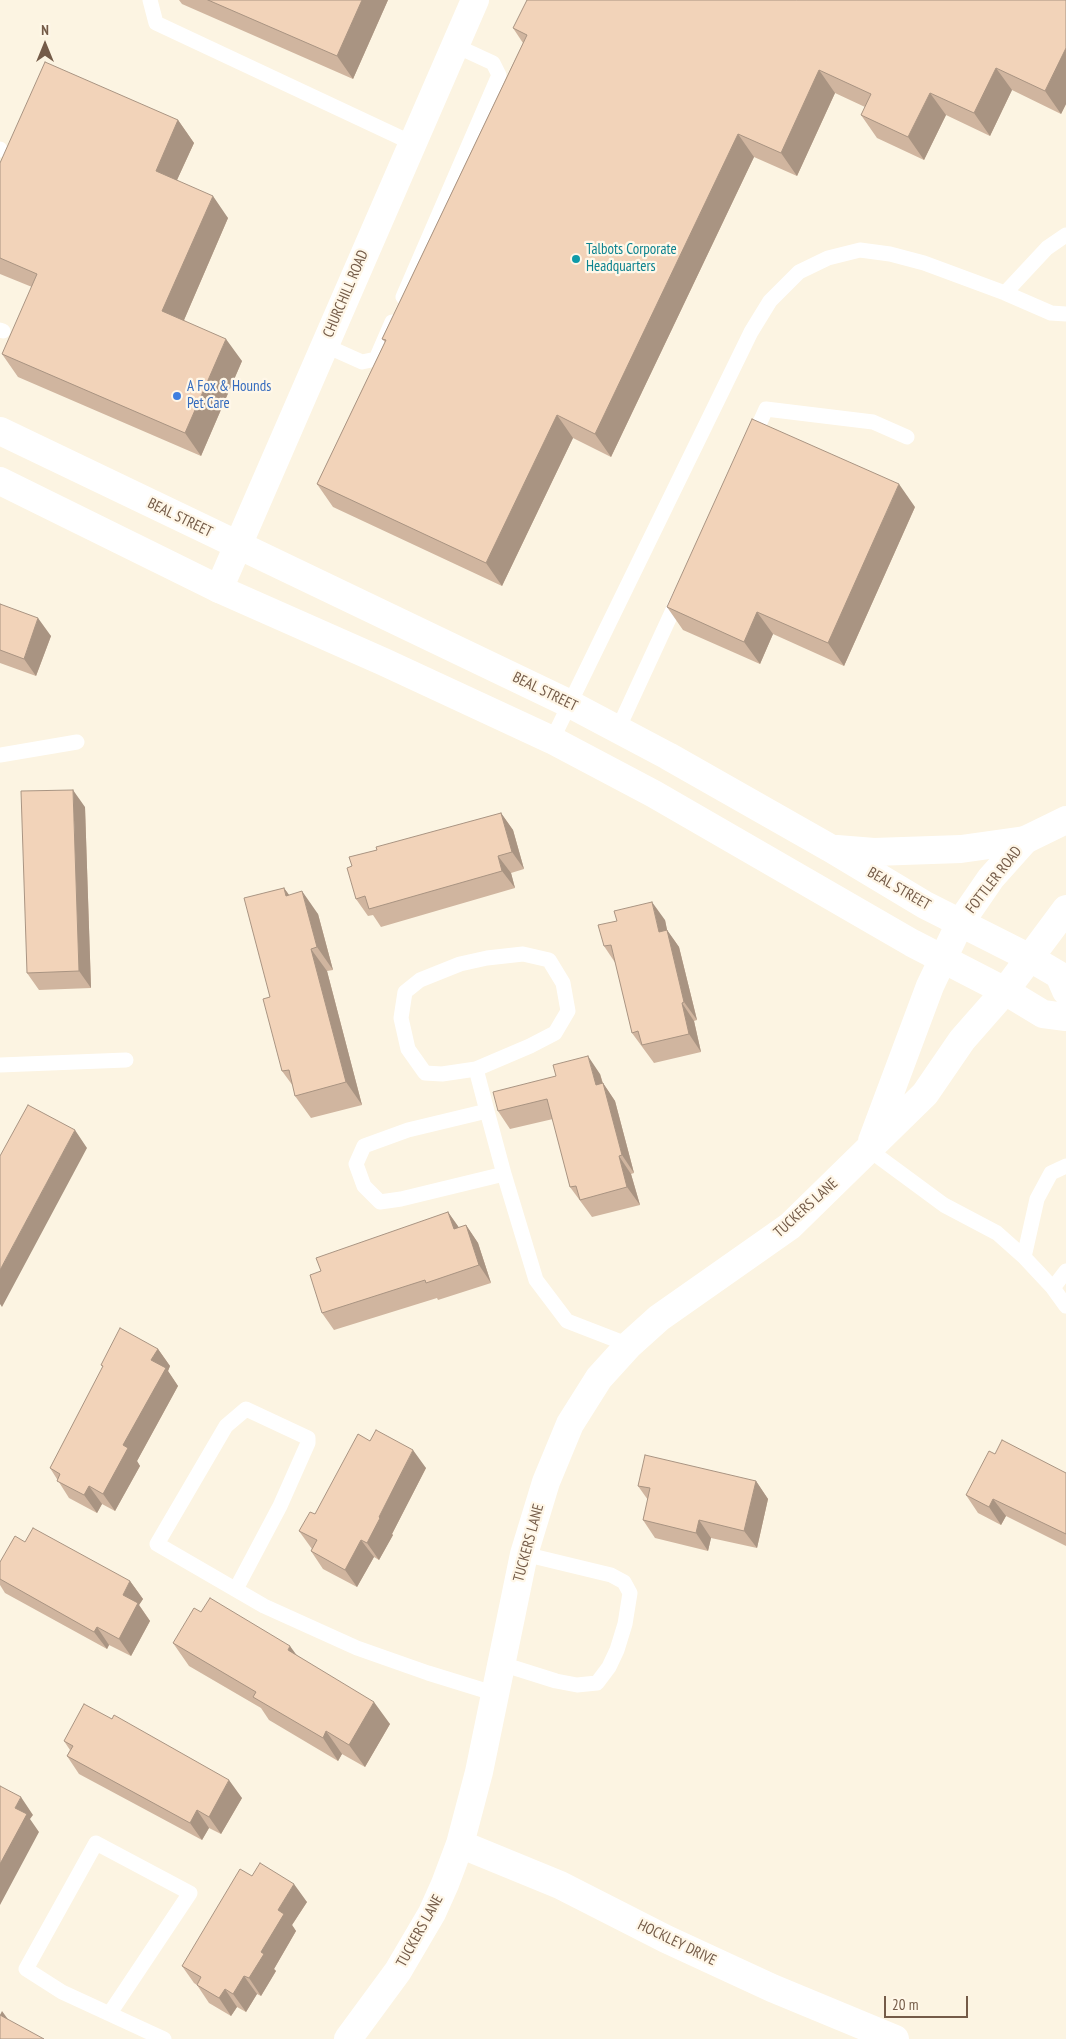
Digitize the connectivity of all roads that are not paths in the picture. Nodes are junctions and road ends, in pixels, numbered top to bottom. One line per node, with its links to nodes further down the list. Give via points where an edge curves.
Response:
1 (150, 0): 4 (lane, via 156,23)
2 (474, 0): 3 (street, CHURCHILL ROAD)
3 (454, 45): 4 (street, CHURCHILL ROAD); 8 (lane, via 493,62 499,76 376,359 362,362)
4 (412, 142): 8 (street, CHURCHILL ROAD)
5 (1066, 235): 6 (lane, via 1047,248)
6 (1004, 293): 7 (lane, via 1051,313); 16 (lane, via 924,263 860,250 828,258 799,272 770,301 750,332)
7 (1066, 314)
8 (324, 345): 13 (street, CHURCHILL ROAD)
9 (0, 431): 13 (street, BEAL STREET)
10 (907, 437): 11 (lane, via 873,422 766,409)
11 (745, 453)
12 (0, 481): 15 (street)
13 (238, 545): 15 (street, CHURCHILL ROAD); 16 (street, BEAL STREET)
14 (684, 587): 17 (lane)
15 (219, 589): 18 (street)
16 (568, 703): 17 (street, BEAL STREET); 18 (lane)
17 (618, 729): 23 (street, BEAL STREET)
18 (552, 740): 27 (street, via 654,794)
19 (77, 742): 20 (lane)
20 (0, 755)
21 (1066, 820): 22 (street, FOTTLER ROAD)
22 (1025, 840): 23 (street, via 951,849 874,852); 25 (street, FOTTLER ROAD, via 991,878)
23 (830, 848): 25 (street, BEAL STREET)
24 (1066, 909): 26 (street)
25 (960, 923): 26 (street, BEAL STREET); 27 (street, FOTTLER ROAD)
26 (1030, 958): 28 (street); 29 (street, BEAL STREET, via 1059,975)
27 (942, 959): 28 (street); 35 (street, TUCKERS LANE)
28 (1005, 991): 30 (street, via 1043,1014); 35 (street, TUCKERS LANE, via 962,1040 926,1094)
29 (1066, 991)
30 (1066, 1017)
31 (126, 1060): 32 (lane)
32 (0, 1065)
33 (476, 1068): 33 (lane, via 555,1033 568,1011 563,983 549,960 523,954 487,958 460,964 420,980 405,992 401,1018 408,1049 425,1073 442,1074); 34 (lane)
34 (487, 1111): 37 (lane); 37 (lane, via 408,1130 364,1146 356,1164 364,1186 380,1202)
35 (868, 1150): 38 (lane, via 944,1205 997,1233); 42 (street, TUCKERS LANE, via 790,1226 660,1318)
36 (1066, 1166): 38 (lane, via 1051,1173 1037,1199)
37 (504, 1174): 42 (lane, via 536,1280 567,1321)
38 (1024, 1257): 40 (lane)
39 (1066, 1271): 40 (lane)
40 (1053, 1288): 41 (lane)
41 (1066, 1306)
42 (629, 1345): 43 (street, TUCKERS LANE, via 599,1378 570,1424 546,1482)
43 (524, 1554): 45 (street, TUCKERS LANE); 45 (lane, via 611,1575 624,1582 630,1594 626,1624 609,1668 597,1683 577,1685 556,1681)
44 (236, 1589): 44 (lane, via 280,1506 308,1443 308,1438 246,1409 226,1426 157,1544); 46 (lane, via 264,1606 357,1648)
45 (502, 1664): 46 (street, TUCKERS LANE)
46 (496, 1694): 47 (street, TUCKERS LANE)
47 (460, 1844): 50 (street, TUCKERS LANE, via 445,1884 417,1940 375,2005); 51 (street, HOCKLEY DRIVE, via 560,1885 772,1988)
48 (110, 2014): 48 (lane, via 62,1992 26,1969 96,1843 190,1893); 49 (lane)
49 (164, 2039)
50 (348, 2039)
51 (895, 2039)

